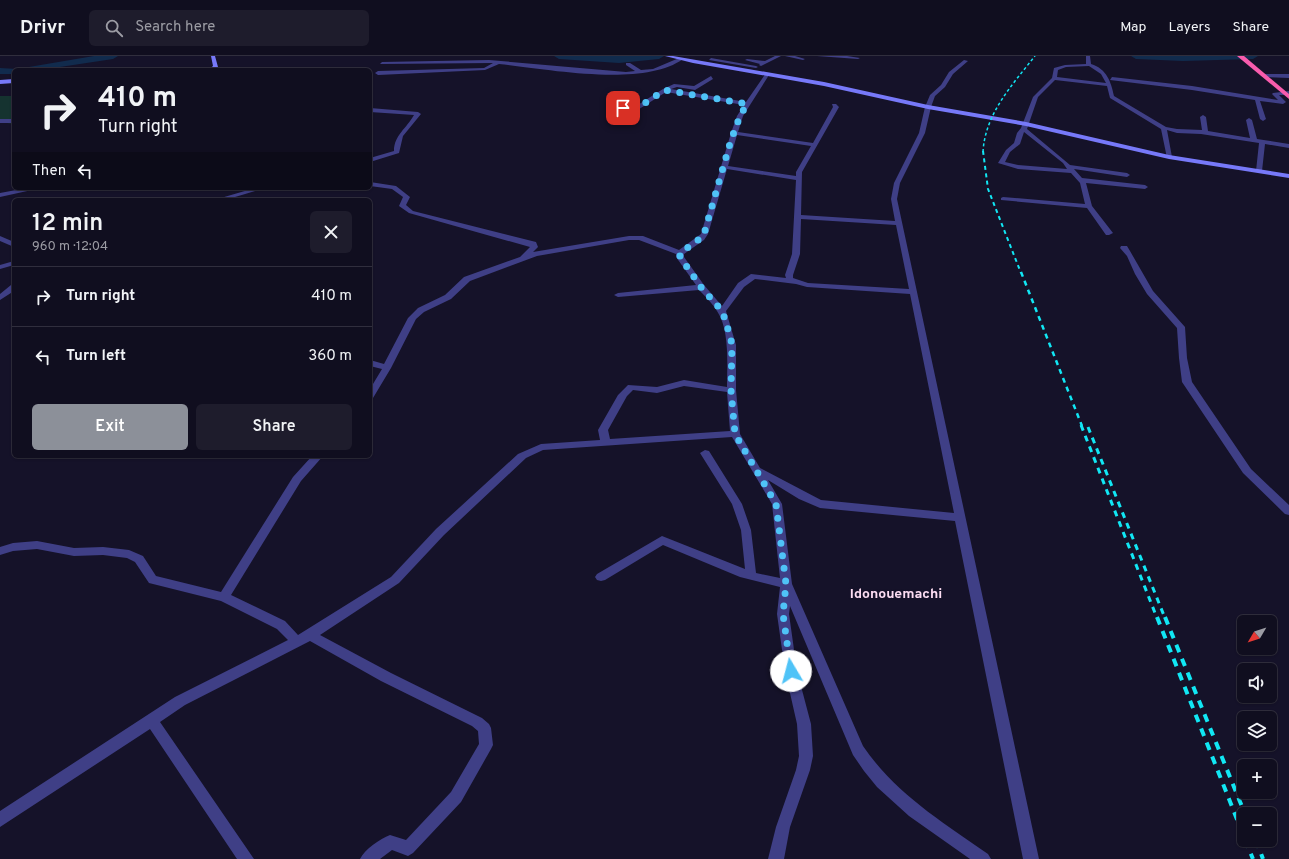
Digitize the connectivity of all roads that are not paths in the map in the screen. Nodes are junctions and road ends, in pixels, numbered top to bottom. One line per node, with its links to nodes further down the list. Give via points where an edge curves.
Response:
1 (213, 56): 34 (street, via 216,67)
2 (385, 56): 26 (street)
3 (411, 56): 24 (street)
4 (494, 56): 22 (street)
5 (668, 56): 21 (street)
6 (717, 56): 17 (street)
7 (726, 56): 27 (street)
8 (757, 56): 18 (street)
9 (779, 56): 18 (street)
10 (786, 56): 19 (street)
11 (819, 56): 14 (street)
12 (1088, 56): 32 (street)
13 (465, 58): 16 (street); 22 (street)
14 (858, 58)
15 (1242, 58): 40 (highway)
16 (438, 59): 24 (street)
17 (711, 59): 30 (street); 33 (street)
18 (774, 59): 27 (street)
19 (803, 59)
20 (524, 60): 28 (street)
21 (681, 60): 30 (street); 35 (street, via 654,70)
22 (487, 61): 25 (street)
23 (966, 61): 57 (street, via 951,73 944,86 933,95)
24 (409, 62): 26 (street)
25 (499, 62): 28 (street); 37 (street, via 485,69)
26 (382, 63): 37 (street)
27 (766, 63): 33 (street)
28 (519, 64): 38 (street)
29 (628, 64): 35 (street)
30 (702, 64): 36 (street)
31 (600, 65): 38 (street)
32 (1089, 65): 43 (street, via 1056,69); 48 (street, via 1101,70)
33 (756, 67): 36 (street)
34 (214, 68)
35 (640, 72): 38 (street)
36 (746, 72): 39 (street)
37 (378, 73): 44 (street)
38 (601, 73)
39 (766, 75): 54 (street); 57 (street, via 827,85)
40 (1264, 76): 41 (street); 50 (highway)
41 (1289, 76)
42 (711, 78): 49 (street, via 695,88 676,84)
43 (1054, 78): 48 (street); 67 (street, via 1036,97)
44 (375, 79)
45 (1112, 79): 52 (street, via 1192,88)
46 (12, 81): 47 (street)
47 (0, 82)
48 (1110, 85): 68 (street, via 1112,97)
49 (665, 90): 54 (street); 60 (street)
50 (1286, 93): 51 (highway); 53 (street, via 1275,94)
51 (1289, 97)
52 (1257, 99): 53 (street); 62 (street)
53 (1283, 102): 58 (street, via 1287,103)
54 (747, 104): 69 (street)
55 (834, 105): 73 (street, via 836,106)
56 (612, 106): 60 (street)
57 (928, 107): 67 (street); 93 (street, via 922,133 897,183 894,199)
58 (1289, 108)
59 (372, 110): 76 (street, via 418,114 400,134 397,152)
60 (634, 110): 66 (street)
61 (1203, 117): 70 (street)
62 (1262, 119)
63 (1249, 120): 71 (street)
64 (0, 121): 65 (street)
65 (12, 121)
66 (614, 123)
67 (1025, 127): 75 (street); 78 (street); 78 (street, via 1017,144 1008,152 1002,163 1018,167)
68 (1164, 128): 70 (street, via 1177,132); 75 (street)
69 (734, 133): 73 (street); 77 (street)
70 (1205, 133): 71 (street)
71 (1254, 141): 72 (street)
72 (1262, 142): 74 (street); 79 (street)
73 (814, 145): 82 (street, via 801,167)
74 (1289, 146)
75 (1169, 157): 79 (street)
76 (372, 159)
77 (724, 167): 82 (street); 98 (street, via 704,234)
78 (1070, 168): 80 (street); 83 (street)
79 (1259, 172): 81 (street)
80 (1127, 175)
81 (1289, 176)
82 (798, 178): 92 (street)
83 (1080, 180): 85 (street); 91 (street, via 1087,191)
84 (372, 184): 99 (street, via 398,190 407,197 402,206 411,212 533,244 534,247)
85 (1144, 187)
86 (27, 190): 88 (street)
87 (254, 190): 89 (street)
88 (0, 195)
89 (224, 198)
90 (1003, 199): 91 (street)
91 (1088, 206): 94 (street)
92 (797, 217): 93 (street); 102 (street, via 796,254 789,275)
93 (898, 223): 105 (street)
94 (1109, 233)
95 (0, 238): 96 (street)
96 (12, 244)
97 (1124, 248): 118 (street, via 1133,257 1139,276 1155,302 1181,327 1187,382 1247,471)
98 (680, 253): 99 (street, via 633,238); 103 (street, via 680,257)
99 (524, 257): 110 (street, via 466,280 440,302 416,314)
100 (12, 264): 101 (street)
101 (0, 267)
102 (794, 282): 105 (street); 108 (street, via 754,276 741,285)
103 (701, 287): 106 (street); 108 (street)
104 (12, 289): 107 (street)
105 (914, 292): 119 (street)
106 (618, 295)
107 (0, 298)
108 (722, 311): 111 (street, via 732,344)
109 (372, 364): 110 (street)
110 (387, 368): 112 (street)
111 (731, 390): 113 (street); 114 (street, via 684,382 657,390 631,387 623,395 603,430)
112 (372, 393)
113 (735, 434): 114 (street); 117 (street)
114 (606, 443): 125 (street, via 541,447 522,456 440,532 395,580)
115 (705, 453): 121 (street, via 737,504 746,530)
116 (316, 458): 124 (street, via 297,479)
117 (756, 470): 119 (street, via 770,475 801,496 820,504); 123 (street, via 776,504)
118 (1289, 511)
119 (961, 518): 133 (street)
120 (0, 551): 124 (street, via 37,545 74,552 103,551 129,554 139,559 152,580)
121 (751, 576): 122 (street, via 662,540); 123 (street)
122 (601, 577)
123 (786, 584): 131 (street, via 783,614 791,671 804,724 806,756 783,827); 132 (street, via 866,763 893,793)
124 (224, 597): 126 (street, via 277,623)
125 (310, 635): 126 (street); 130 (street, via 484,728 486,745 456,797 408,848 390,842)
126 (296, 641): 127 (street, via 180,701)
127 (152, 721): 128 (street); 129 (street)
128 (0, 820)
129 (246, 859)
130 (368, 859)
131 (776, 859)
132 (983, 859)
133 (1031, 859)

